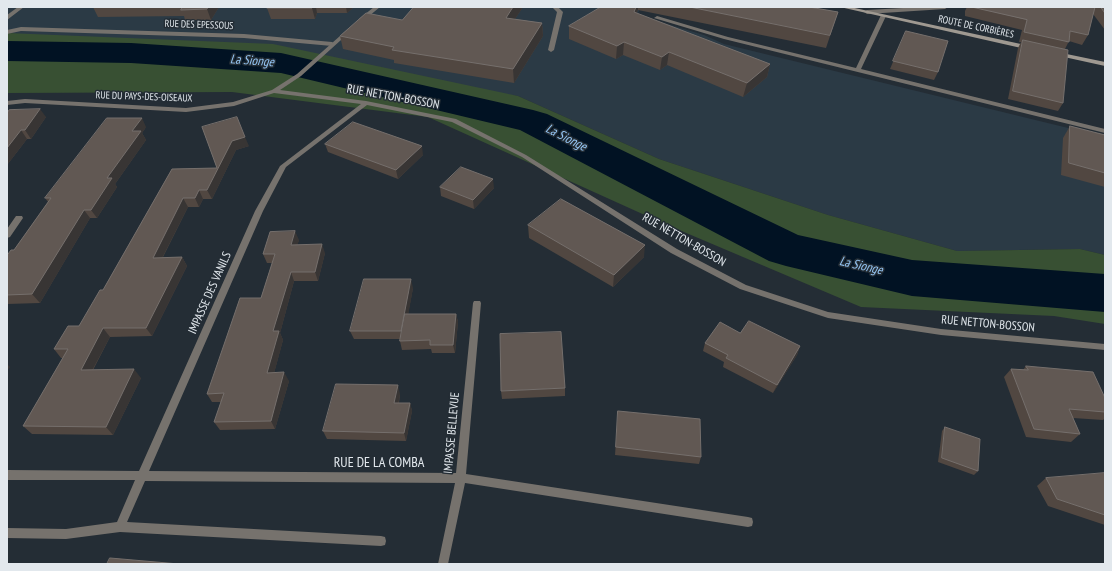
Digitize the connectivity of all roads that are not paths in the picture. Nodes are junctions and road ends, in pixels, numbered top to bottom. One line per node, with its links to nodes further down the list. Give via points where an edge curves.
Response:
1 (21, 7): 9 (street)
2 (377, 7): 11 (street)
3 (555, 7): 13 (street, via 560,12)
4 (843, 7): 6 (main road, ROUTE DE CORBIÈRES)
5 (945, 7): 6 (street)
6 (867, 12): 7 (main road, ROUTE DE CORBIÈRES)
7 (883, 16): 12 (main road, ROUTE DE CORBIÈRES); 16 (street)
8 (657, 18): 16 (street, via 726,38)
9 (7, 19): 10 (street)
10 (8, 32): 11 (street, RUE DES EPESSOUS, via 21,28 236,36)
11 (332, 44): 17 (street, RUE DU PAYS-DES-OISEAUX, via 299,75)
12 (1036, 49)
13 (551, 50)
14 (1051, 52): 15 (main road)
15 (1105, 64)
16 (858, 70): 20 (street)
17 (274, 91): 18 (street, RUE DU PAYS-DES-OISEAUX, via 234,104 186,110 25,101); 19 (street, RUE NETTON-BOSSON)
18 (7, 103)
19 (366, 103): 24 (street, RUE NETTON-BOSSON, via 454,120 524,156 674,251 743,287 821,313 941,332); 26 (street, IMPASSE DES VANILS, via 283,166 259,211)
20 (1105, 131)
21 (19, 218): 22 (street)
22 (7, 235)
23 (477, 303): 27 (street, IMPASSE BELLEVUE)
24 (1105, 347)
25 (7, 475): 26 (street, RUE DE LA COMBA)
26 (142, 475): 27 (street, RUE DE LA COMBA); 29 (street, IMPASSE DES VANILS)
27 (461, 478): 28 (street, RUE DE LA COMBA); 32 (street, IMPASSE BELLEVUE)
28 (748, 522)
29 (120, 527): 30 (street, via 66,534); 31 (street)
30 (7, 533)
31 (381, 540)
32 (443, 564)

